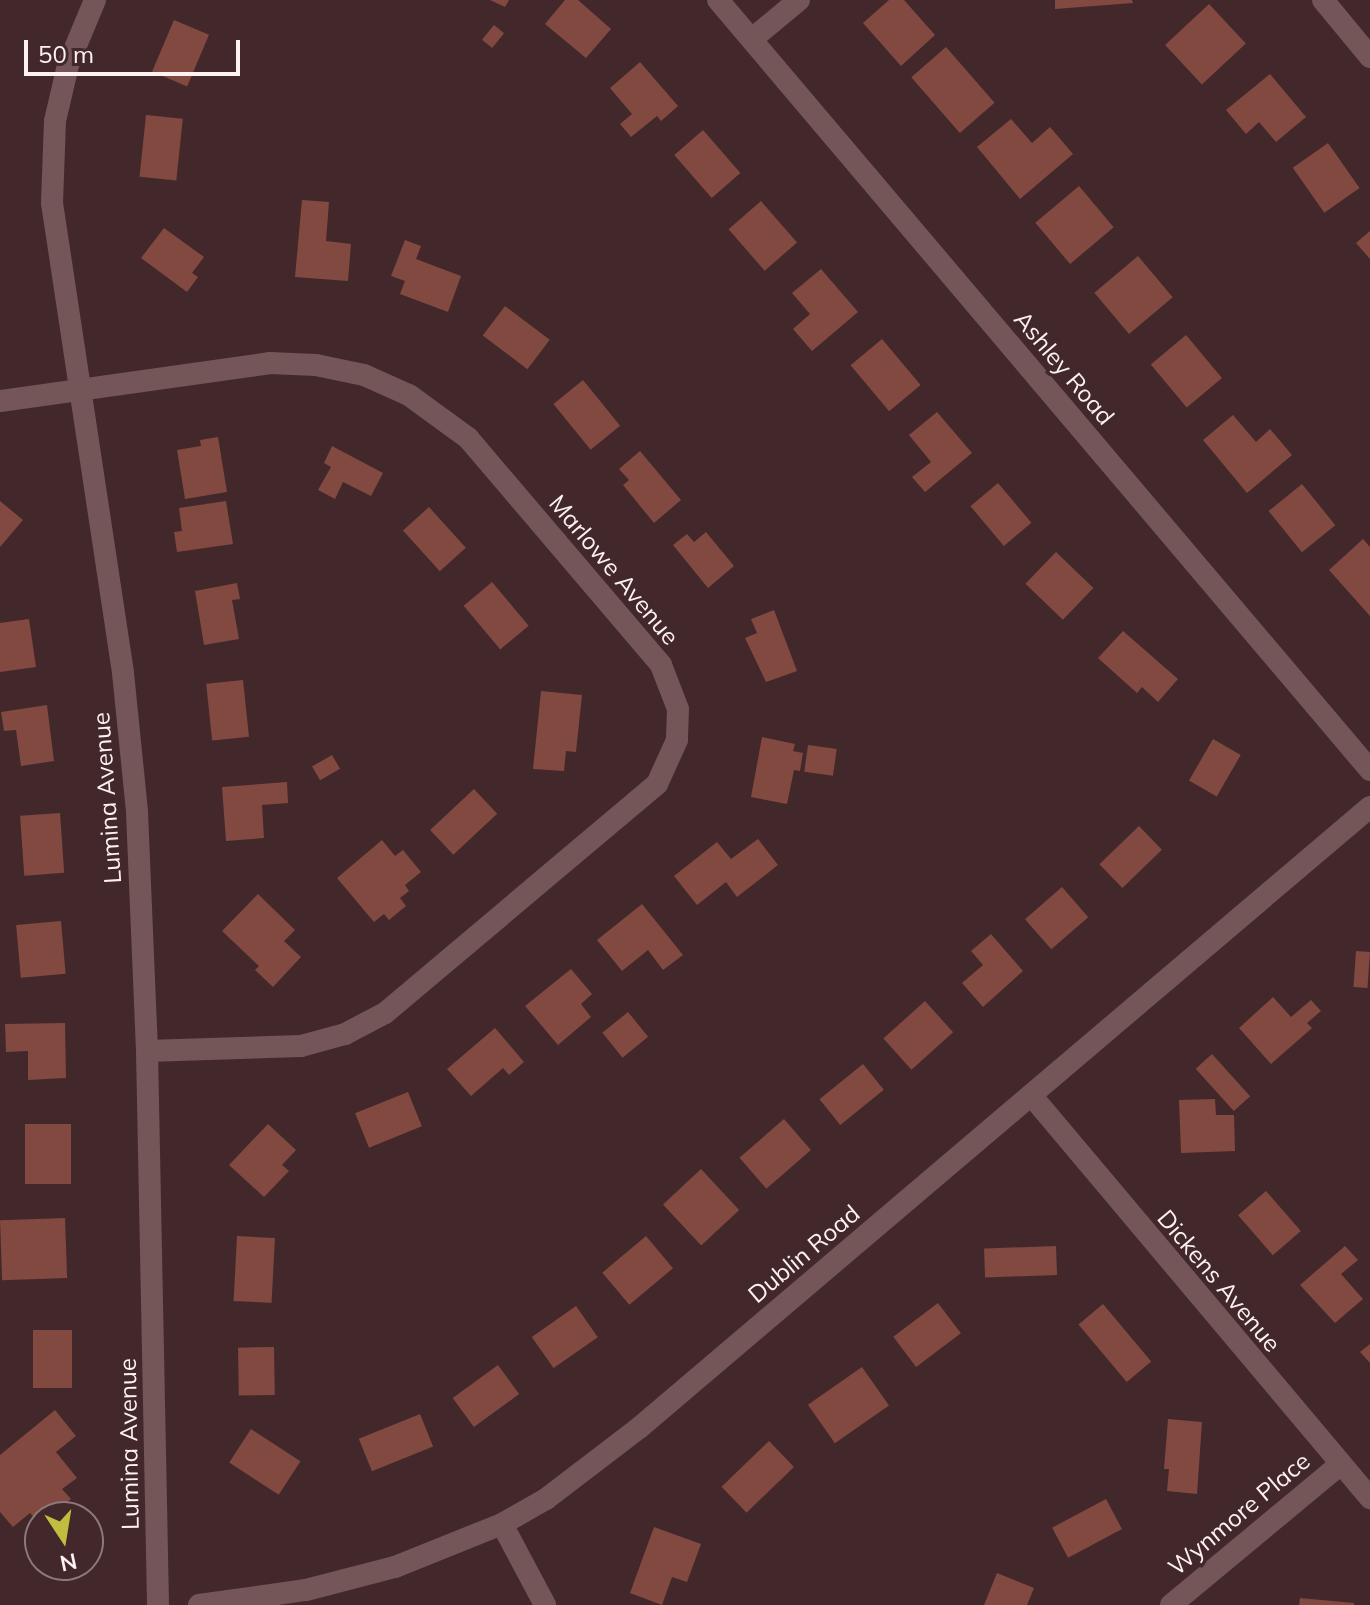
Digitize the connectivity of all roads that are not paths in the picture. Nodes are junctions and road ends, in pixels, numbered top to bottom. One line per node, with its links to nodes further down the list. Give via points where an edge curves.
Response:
1 (95, 0): 7 (street, Lumina Avenue, via 68,65 53,148 52,203)
2 (718, 0): 5 (street, Ashley Road)
3 (799, 0): 5 (street)
4 (1323, 0): 6 (street)
5 (752, 39): 9 (street, Ashley Road)
6 (1370, 57)
7 (80, 389): 8 (street, Marlowe Avenue); 11 (street, Lumina Avenue, via 131,743); 11 (street, Marlowe Avenue, via 270,363 364,375 409,395 468,438 661,665 678,709 677,740 657,784 385,1013 345,1034 301,1046)
8 (0, 401)
9 (1370, 770)
10 (1370, 807): 12 (street, Dublin Road)
11 (147, 1051): 16 (street, Lumina Avenue)
12 (1031, 1095): 13 (street, Dickens Avenue); 15 (street, Dublin Road, via 639,1428 583,1473)
13 (1341, 1464): 14 (street, Dickens Avenue); 19 (street, Wynmore Place)
14 (1370, 1498)
15 (502, 1524): 17 (street, Dublin Road, via 395,1567 306,1590); 18 (street)
16 (158, 1605)
17 (199, 1605)
18 (545, 1605)
19 (1171, 1605)

